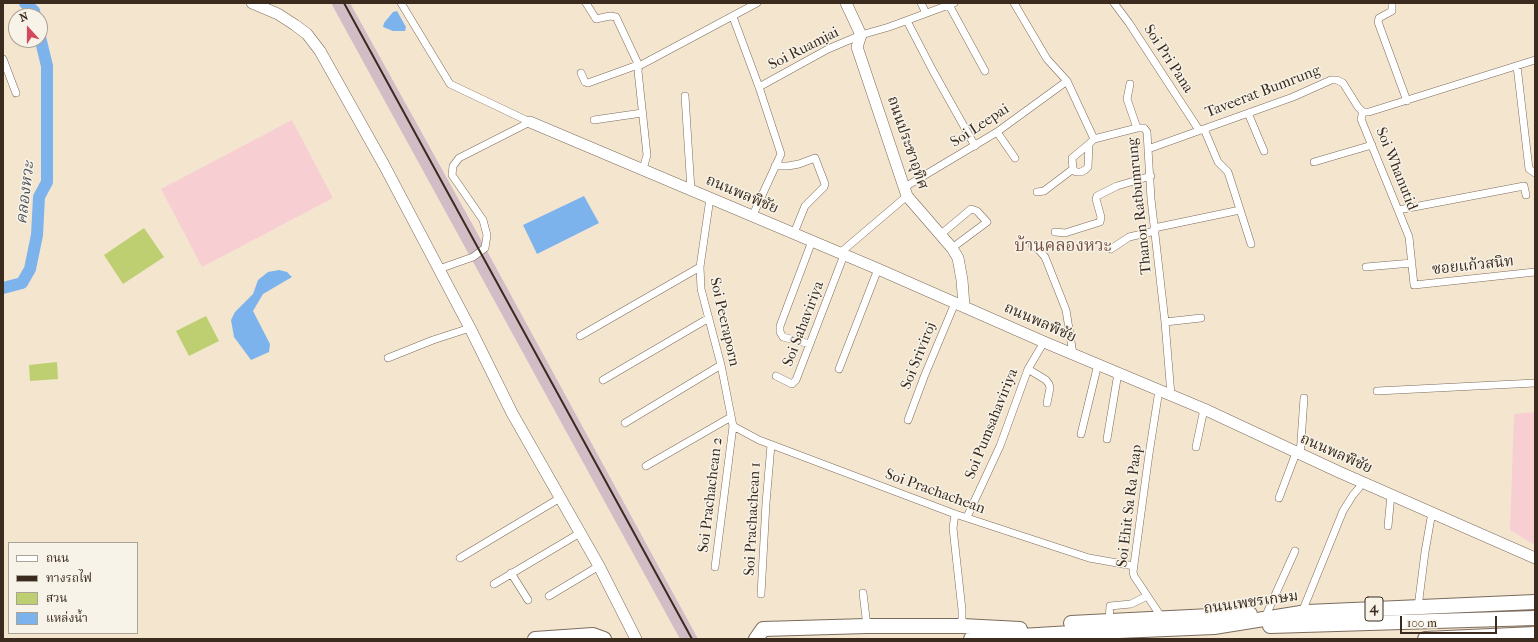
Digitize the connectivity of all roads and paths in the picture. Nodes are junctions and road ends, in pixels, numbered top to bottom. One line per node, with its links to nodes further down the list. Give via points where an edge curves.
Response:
1 (252, 3): 68 (street, via 278,14 295,25 307,34 320,51)
2 (401, 3): 31 (street, via 450,84)
3 (586, 3): 17 (street, via 596,19 616,17)
4 (757, 3): 12 (street)
5 (846, 3): 14 (street, ถนนประชาอุทิศ)
6 (921, 3): 11 (street)
7 (1014, 3): 21 (street, via 1047,59)
8 (1114, 3): 33 (street, Soi Pri Pana)
9 (1392, 3): 26 (street, via 1392,11 1379,18 1378,22)
10 (952, 4): 11 (street, Soi Ruamjai); 19 (street)
11 (926, 13): 13 (street, Soi Ruamjai)
12 (733, 17): 17 (street); 23 (street)
13 (907, 21): 14 (street, Soi Ruamjai); 37 (street)
14 (861, 35): 23 (street, Soi Ruamjai, via 828,49); 48 (street, ถนนประชาอุทิศ, via 857,46)
15 (3, 59): 24 (street)
16 (1535, 60): 18 (street)
17 (639, 66): 20 (street, via 588,83); 28 (street)
18 (1517, 66): 26 (street); 45 (street, via 1530,169)
19 (985, 71)
20 (581, 73)
21 (1067, 81): 34 (street, Soi Leepai); 35 (street)
22 (1130, 84): 32 (street, via 1127,99)
23 (760, 87): 42 (street, via 782,154)
24 (16, 93)
25 (685, 96): 47 (street)
26 (1407, 101): 27 (street)
27 (1363, 112): 29 (street, Taveerat Bumrung, via 1343,83 1331,80); 36 (street, Soi Whanutid, via 1361,119)
28 (642, 113): 30 (street); 44 (street, via 647,155)
29 (1248, 113): 33 (street, Taveerat Bumrung); 39 (street)
30 (594, 120)
31 (530, 122): 44 (street, ถนนพลพิชัย); 68 (street, via 459,158 453,166 452,175 483,220 487,235 485,248 473,257)
32 (1137, 128): 35 (street, Thanon Ratbumrung); 38 (street, Thanon Ratbumrung, via 1144,128 1147,132)
33 (1202, 129): 38 (street, Taveerat Bumrung); 52 (street, Soi Pri Pana, via 1218,162 1228,172)
34 (997, 132): 37 (street, Soi Leepai); 40 (street)
35 (1091, 141): 43 (street, via 1072,158); 43 (street, via 1088,168 1081,172 1076,172)
36 (1372, 145): 41 (street); 53 (street, Soi Whanutid)
37 (975, 146): 48 (street, Soi Leepai)
38 (1148, 150): 46 (street, Thanon Ratbumrung)
39 (1264, 151)
40 (1015, 158)
41 (1314, 162)
42 (775, 166): 54 (street); 57 (street, via 799,164 815,158 825,184 805,206)
43 (1073, 168): 49 (street, via 1044,191)
44 (643, 169): 47 (street, ถนนพลพิชัย)
45 (1535, 173)
46 (1151, 176): 55 (street, Thanon Ratbumrung); 56 (street, via 1117,186 1097,196 1100,222 1065,233)
47 (691, 190): 51 (street, ถนนพลพิชัย)
48 (906, 192): 58 (street, ถนนประชาอุทิศ); 64 (street, Soi Leepai)
49 (1037, 192)
50 (1526, 195): 53 (street, via 1524,186)
51 (710, 198): 54 (street, ถนนพลพิชัย); 66 (street, Soi Peeraporn)
52 (1240, 210): 55 (street); 60 (street, Soi Pri Pana)
53 (1398, 210): 65 (street, Soi Whanutid, via 1409,237)
54 (752, 217): 57 (street, ถนนพลพิชัย)
55 (1154, 230): 63 (street, via 1129,237); 75 (street, Thanon Ratbumrung)
56 (1055, 232)
57 (794, 233): 59 (street, ถนนพลพิชัย)
58 (940, 235): 62 (street, ถนนประชาอุทิศ); 62 (street, via 971,209 977,211 987,222)
59 (812, 241): 64 (street, ถนนพลพิชัย); 79 (street, via 780,326 783,337)
60 (1251, 244)
61 (1032, 245): 80 (street, via 1045,257 1066,310)
62 (952, 248): 72 (street, ถนนประชาอุทิศ, via 958,258 962,280)
63 (1111, 249)
64 (842, 254): 69 (street, ถนนพลพิชัย); 79 (street, Soi Sahaviriya)
65 (1412, 263): 67 (street); 71 (street, Soi Whanutid)
66 (700, 267): 73 (street, Soi Peeraporn, via 701,289); 77 (street, via 598,322)
67 (1366, 267)
68 (439, 269): 76 (street)
69 (878, 269): 72 (street, ถนนพลพิชัย); 85 (street)
70 (1535, 272): 71 (street, ซอยแก้วสนิท)
71 (1414, 285)
72 (960, 304): 78 (street, ถนนพลพิชัย); 97 (street, Soi Sriviroj, via 924,377)
73 (709, 318): 83 (street, Soi Peeraporn); 88 (street)
74 (1201, 318): 75 (street)
75 (1165, 322): 92 (street, Thanon Ratbumrung)
76 (470, 328): 81 (street); 108 (street, via 512,412)
77 (580, 336)
78 (1044, 342): 80 (street, ถนนพลพิชัย); 84 (street, Soi Pumsahaviriya)
79 (810, 344): 87 (street, Soi Sahaviriya, via 794,383)
80 (1073, 354): 82 (street, ถนนพลพิชัย)
81 (388, 358)
82 (1098, 364): 86 (street, ถนนพลพิชัย); 100 (street)
83 (721, 366): 96 (street, Soi Peeraporn); 98 (street)
84 (1028, 369): 94 (street, via 1049,384); 112 (street, Soi Pumsahaviriya, via 1000,446)
85 (839, 370)
86 (1118, 373): 90 (street, ถนนพลพิชัย); 101 (street)
87 (776, 376)
88 (602, 380)
89 (1535, 383): 91 (street)
90 (1160, 390): 92 (street, ถนนพลพิชัย); 119 (street, Soi Ehit Sa Ra Paap)
91 (1377, 391)
92 (1170, 395): 95 (street, ถนนพลพิชัย)
93 (1304, 398): 104 (street)
94 (1047, 403)
95 (1204, 409): 103 (street); 104 (street, ถนนพลพิชัย)
96 (731, 417): 99 (street, Soi Peeraporn); 105 (street)
97 (908, 420)
98 (625, 423)
99 (733, 426): 102 (street, Soi Prachachean); 120 (street, Soi Prachachean 2)
100 (1081, 434)
101 (1107, 439)
102 (771, 445): 111 (street, Soi Prachachean); 124 (street, Soi Prachachean 1)
103 (1196, 447)
104 (1298, 454): 106 (street, ถนนพลพิชัย); 109 (street)
105 (646, 466)
106 (1362, 482): 107 (street, ถนนพลพิชัย); 130 (street, via 1343,511)
107 (1391, 495): 110 (street, ถนนพลพิชัย); 113 (street)
108 (560, 498): 114 (street); 116 (street)
109 (1279, 498)
110 (1432, 512): 117 (street, ถนนพลพิชัย); 129 (street)
111 (955, 514): 112 (street, Soi Prachachean); 136 (street, via 953,528)
112 (967, 518): 119 (street, Soi Prachachean, via 1089,558)
113 (1388, 526)
114 (580, 533): 118 (street); 121 (street)
115 (1295, 551): 131 (street)
116 (460, 558)
117 (1535, 558)
118 (599, 566): 125 (street); 143 (street)
119 (1134, 566): 126 (street, Soi Ehit Sa Ra Paap, via 1134,576)
120 (715, 567)
121 (511, 573): 122 (street); 127 (street)
122 (494, 584)
123 (863, 593): 135 (street)
124 (761, 594)
125 (549, 596)
126 (1147, 596): 132 (street, Soi Ehit Sa Ra Paap); 134 (street, via 1131,604 1110,606)
127 (528, 600)
128 (1535, 602): 129 (highway, ถนนเพชรเกษม / 4)
129 (1418, 607): 130 (highway, ถนนเพชรเกษม / 4)
130 (1304, 612): 131 (highway); 138 (highway, ถนนเพชรเกษม / 4)
131 (1267, 613): 132 (highway)
132 (1162, 618): 134 (highway)
133 (1535, 618): 138 (highway)
134 (1108, 621): 137 (highway)
135 (867, 626): 136 (highway); 144 (highway, via 763,629)
136 (962, 626): 137 (highway)
137 (1002, 627): 139 (highway)
138 (1214, 628): 139 (highway, ถนนเพชรเกษม / 4)
139 (1072, 633): 145 (highway, ถนนเพชรเกษม / 4)
140 (1535, 634): 146 (highway)
141 (535, 639): 142 (highway, via 593,635)
142 (604, 639)
143 (636, 639)
144 (756, 639)
145 (971, 639)
146 (1425, 639)

